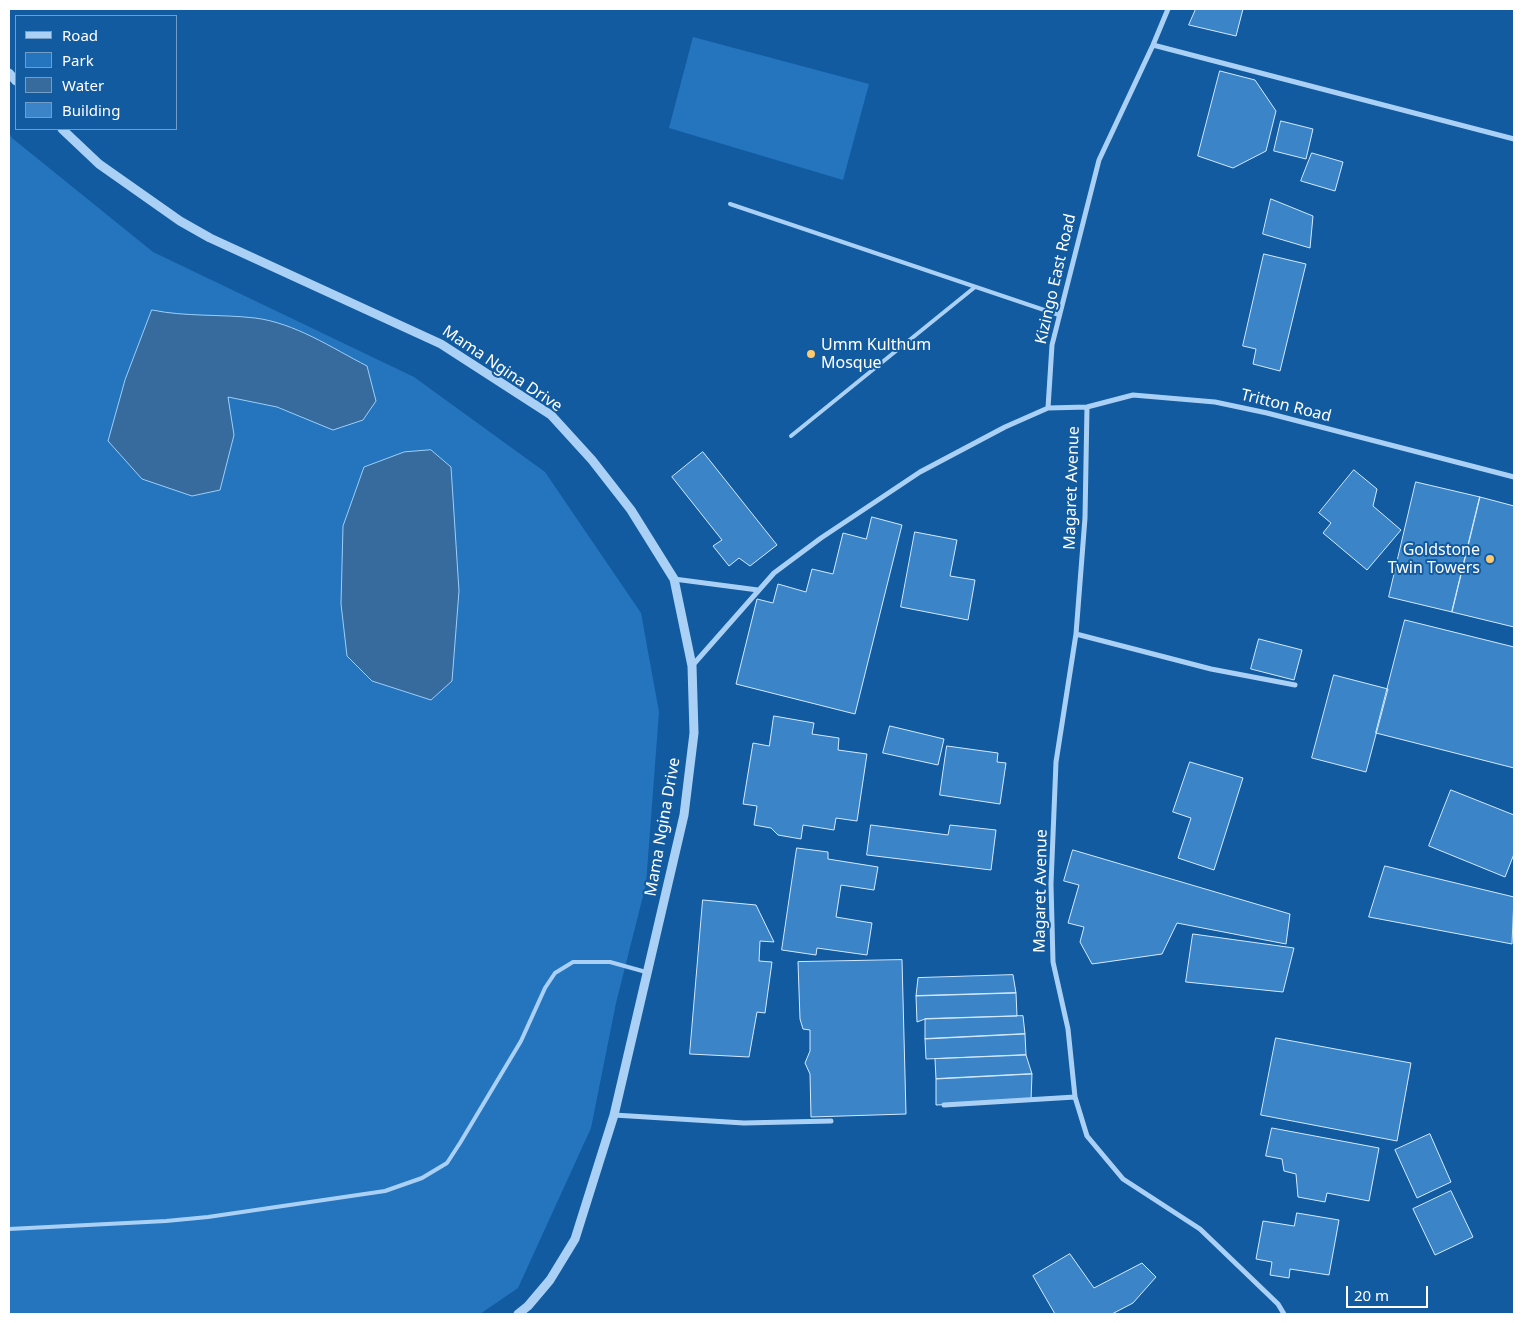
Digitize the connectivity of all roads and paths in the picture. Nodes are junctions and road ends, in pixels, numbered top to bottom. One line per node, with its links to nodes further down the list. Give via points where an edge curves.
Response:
1 (1168, 9): 2 (street, Kizingo East Road)
2 (1153, 45): 4 (street); 7 (street, Kizingo East Road, via 1099,160)
3 (63, 130): 12 (street, Mama Ngina Drive, via 99,164 210,238 441,344 551,416 592,460 631,510)
4 (1514, 139)
5 (730, 204): 6 (lane)
6 (975, 287): 7 (lane); 10 (lane)
7 (1059, 315): 9 (street, Kizingo East Road, via 1052,345)
8 (1087, 407): 9 (street, Tritton Road); 11 (street, Tritton Road, via 1133,395 1215,402); 14 (street, Magaret Avenue, via 1085,518)
9 (1048, 408): 13 (street, via 920,472 821,538 774,573)
10 (791, 436)
11 (1514, 477)
12 (674, 579): 13 (street); 15 (street, Mama Ngina Drive)
13 (758, 590): 15 (street)
14 (1076, 634): 16 (street, via 1211,669); 18 (street, Magaret Avenue, via 1056,762 1051,884 1053,962 1068,1029)
15 (692, 666): 17 (street, Mama Ngina Drive, via 694,734 684,815)
16 (1295, 685)
17 (648, 973): 20 (street, Mama Ngina Drive); 22 (lane, via 610,962 574,962 555,973 521,1041 460,1143 447,1163 422,1178 385,1191 208,1217)
18 (1075, 1097): 19 (street); 24 (street, Magaret Avenue, via 1087,1136 1123,1179 1200,1229 1278,1304)
19 (944, 1104)
20 (614, 1115): 21 (street, via 744,1123); 23 (street, Mama Ngina Drive, via 576,1239 550,1280)
21 (831, 1121)
22 (9, 1229)
23 (518, 1314)
24 (1284, 1314)

